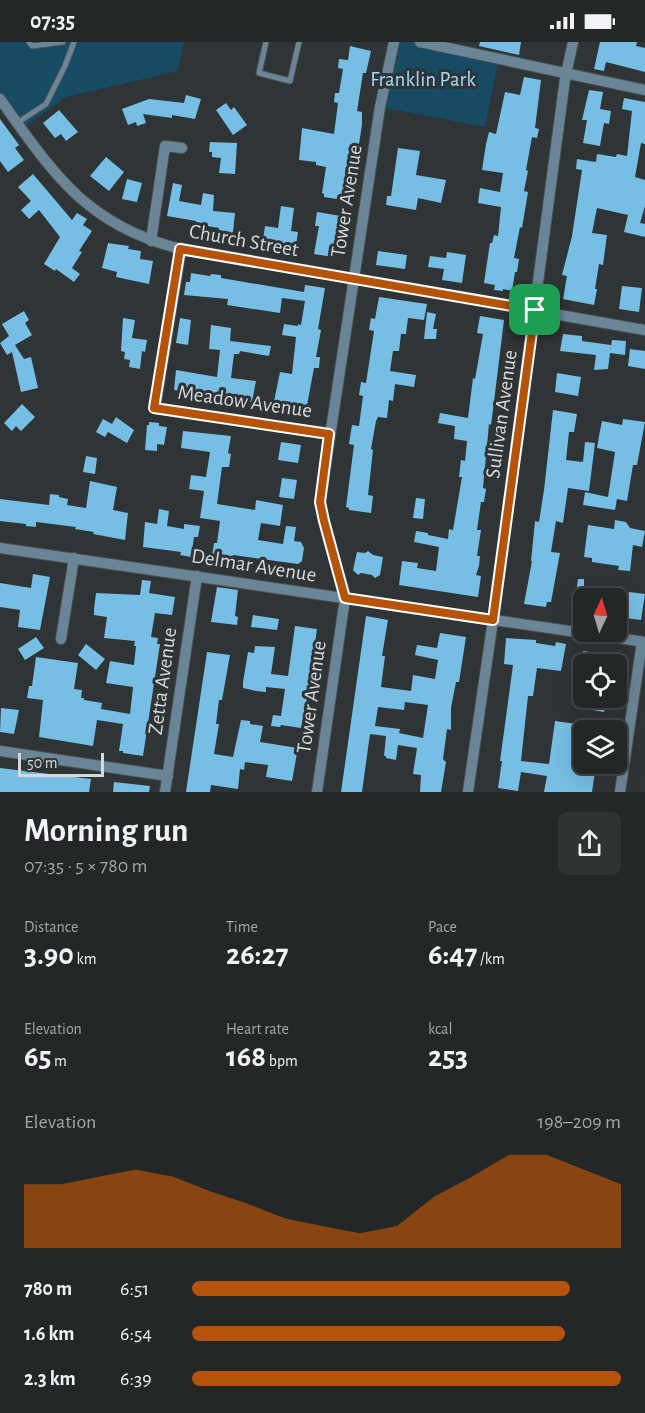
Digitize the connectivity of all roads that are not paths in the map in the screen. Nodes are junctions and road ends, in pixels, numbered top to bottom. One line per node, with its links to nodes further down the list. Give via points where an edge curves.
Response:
1 (29, 42): 2 (lane, via 32,46)
2 (63, 42)
3 (74, 42): 12 (lane, via 46,104)
4 (266, 42): 5 (lane, via 259,73 290,81)
5 (299, 42)
6 (394, 42): 16 (street, Tower Avenue)
7 (420, 42): 9 (street)
8 (573, 42): 9 (street, Sullivan Avenue)
9 (566, 72): 10 (street); 17 (street, Sullivan Avenue)
10 (645, 90)
11 (0, 99): 12 (street, Church Street)
12 (17, 123): 14 (street, Church Street, via 76,196 96,213)
13 (182, 148): 14 (street, via 165,146)
14 (151, 241): 15 (street, Church Street)
15 (180, 249): 16 (street, Church Street); 19 (street, Meadow Avenue, via 154,408)
16 (353, 279): 17 (street, Church Street); 19 (street, Tower Avenue)
17 (535, 310): 18 (street, Church Street); 24 (street, Sullivan Avenue)
18 (645, 330)
19 (329, 434): 23 (street, Tower Avenue, via 320,502)
20 (0, 548): 21 (street, Delmar Avenue)
21 (74, 558): 22 (street, Delmar Avenue); 25 (street)
22 (197, 576): 23 (street, Delmar Avenue); 28 (street, Zetta Avenue)
23 (345, 598): 24 (street, Delmar Avenue); 30 (street, Tower Avenue)
24 (493, 620): 26 (street, Delmar Avenue); 31 (street, Sullivan Avenue)
25 (62, 639)
26 (644, 642): 32 (street)
27 (0, 751): 28 (street)
28 (168, 776): 29 (street, Zetta Avenue)
29 (165, 792)
30 (316, 792)
31 (468, 792)
32 (620, 792)

